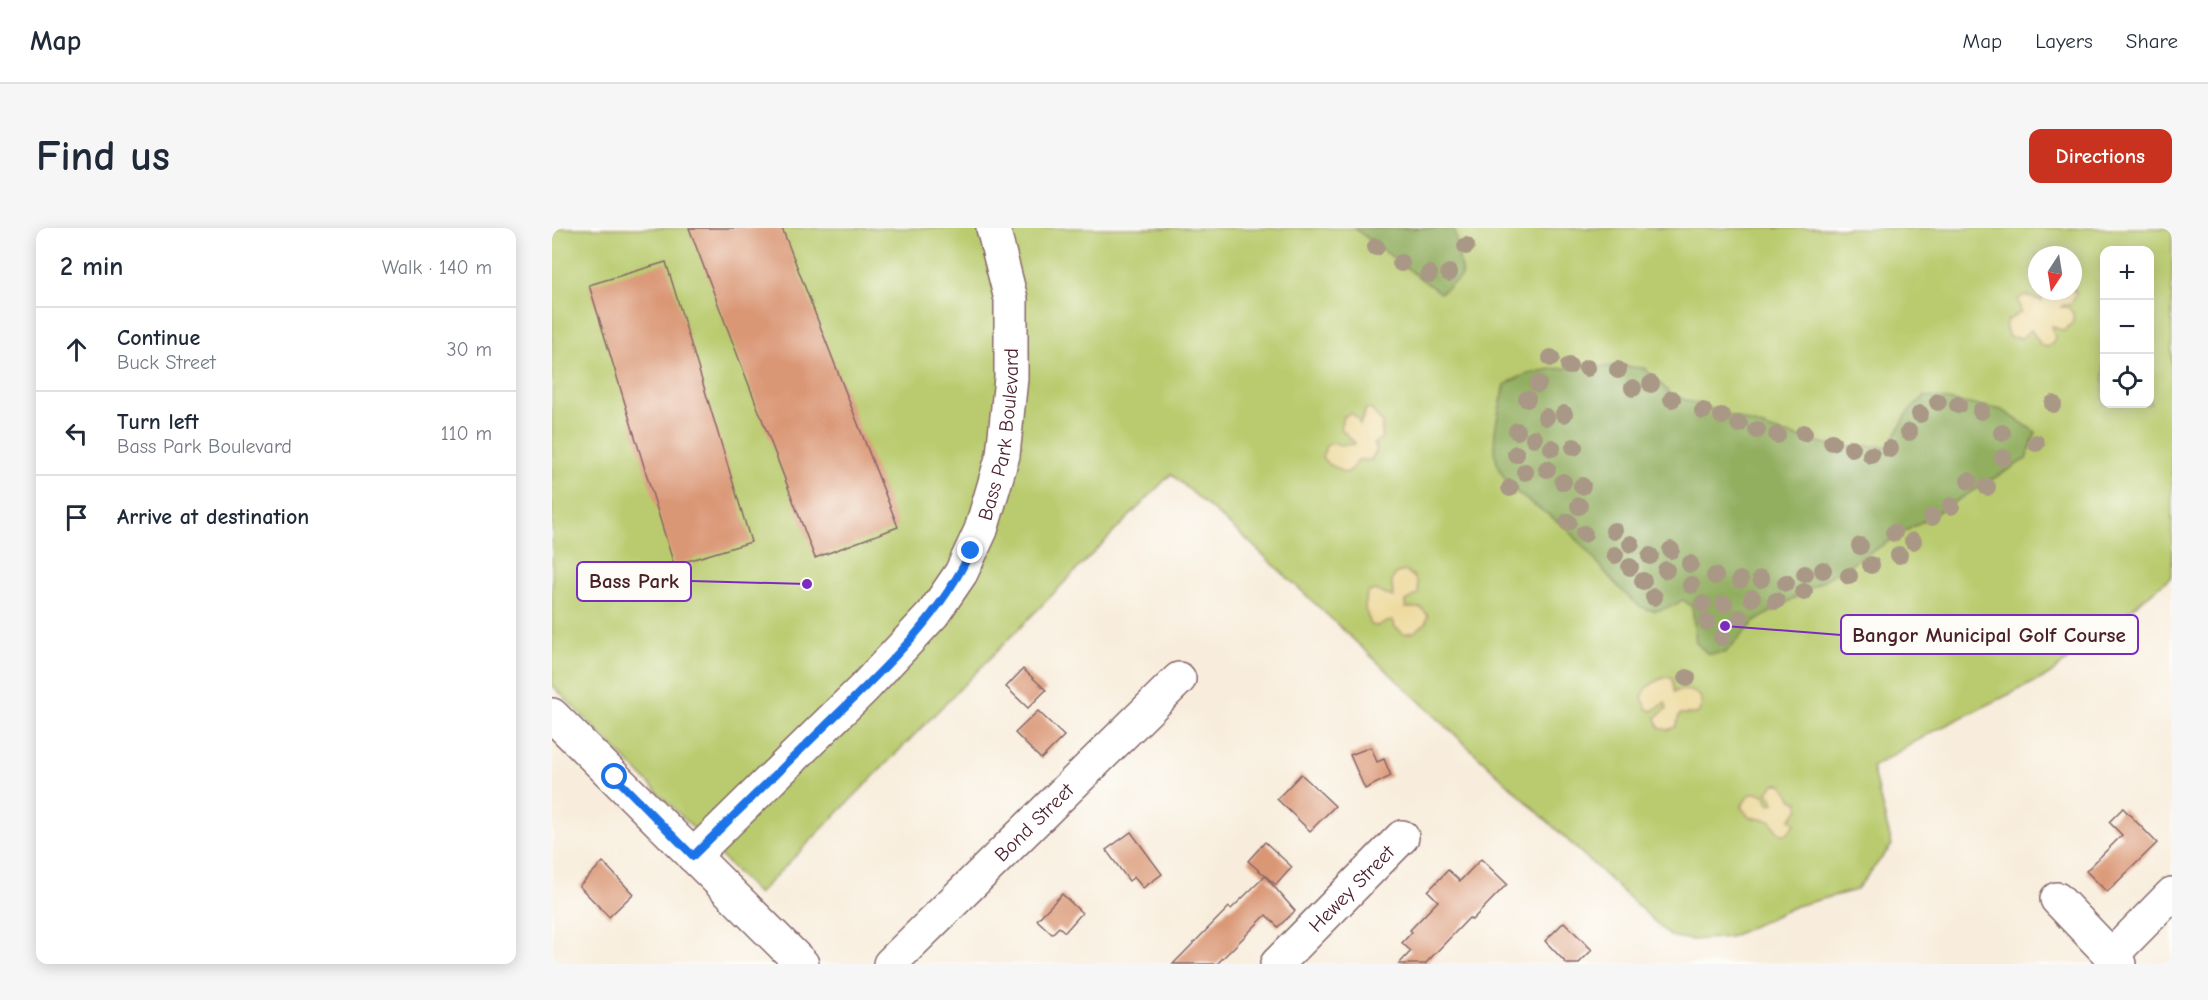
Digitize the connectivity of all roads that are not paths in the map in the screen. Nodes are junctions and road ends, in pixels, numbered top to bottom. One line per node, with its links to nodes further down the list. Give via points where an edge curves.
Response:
1 (993, 228): 5 (street, Bass Park Boulevard, via 1011,299 1011,378 1003,455 981,530 961,573 933,614 864,688)
2 (1179, 679): 10 (street, Bond Street)
3 (552, 715): 5 (street)
4 (1402, 837): 11 (street, Hewey Street)
5 (693, 856): 9 (street)
6 (2172, 894): 8 (street)
7 (2057, 899): 8 (street)
8 (2115, 960)
9 (802, 964)
10 (890, 964)
11 (1277, 964)

